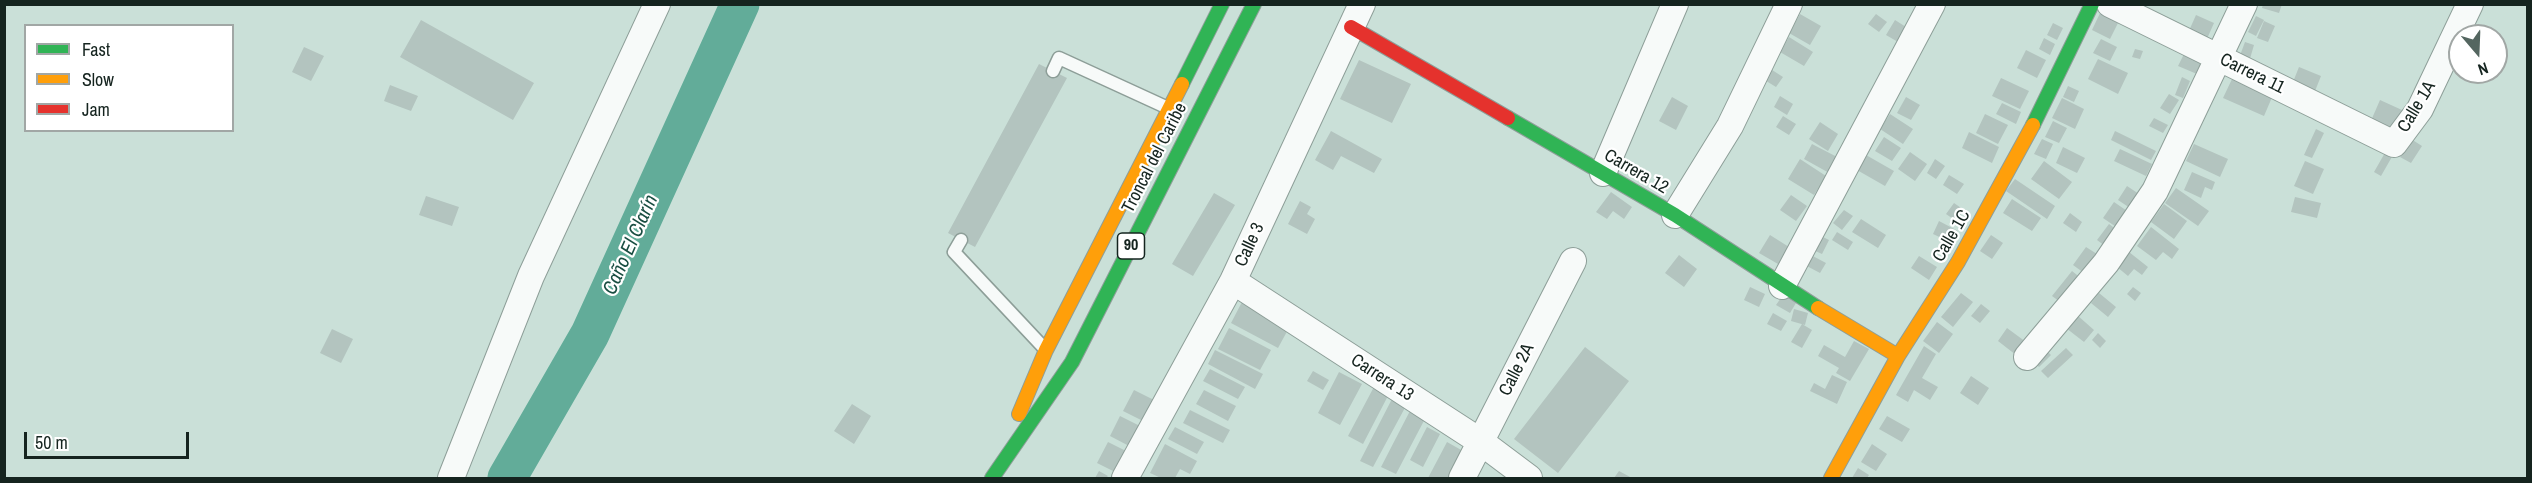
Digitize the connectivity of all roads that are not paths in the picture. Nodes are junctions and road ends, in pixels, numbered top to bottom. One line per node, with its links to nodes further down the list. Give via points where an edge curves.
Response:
1 (657, 4): 26 (street, via 531,276)
2 (1222, 4): 14 (main road, Troncal del Caribe / 90)
3 (1254, 4): 27 (main road, Troncal del Caribe / 90, via 1072,362)
4 (1675, 4): 16 (street)
5 (1790, 4): 17 (street, via 1730,126)
6 (1932, 4): 21 (street)
7 (2092, 4): 23 (main road, Calle 1C, via 2015,162)
8 (2110, 4): 12 (street, Carrera 11)
9 (2244, 4): 12 (street)
10 (2470, 4): 15 (street, Calle 1A, via 2420,109)
11 (1356, 16): 16 (main road, Carrera 12); 20 (street, Calle 3)
12 (2219, 58): 15 (street, Carrera 11); 24 (street, via 2155,192 2106,263)
13 (1053, 71): 14 (lane, via 1059,58)
14 (1169, 108): 22 (main road, Troncal del Caribe / 90)
15 (2394, 144)
16 (1603, 173): 17 (main road, Carrera 12)
17 (1675, 215): 21 (main road, Carrera 12)
18 (961, 240): 22 (lane, via 954,252)
19 (1573, 261): 25 (street, Calle 2A)
20 (1233, 281): 25 (street, Carrera 13); 28 (street, Calle 3)
21 (1782, 286): 23 (main road, Carrera 12)
22 (1046, 350): 27 (main road, Troncal del Caribe / 90)
23 (1898, 356): 31 (main road, Calle 1C)
24 (2027, 357)
25 (1481, 442): 29 (street, Calle 2A); 30 (street, Carrera 13)
26 (451, 478)
27 (991, 478)
28 (1127, 478)
29 (1462, 478)
30 (1528, 478)
31 (1831, 478)

